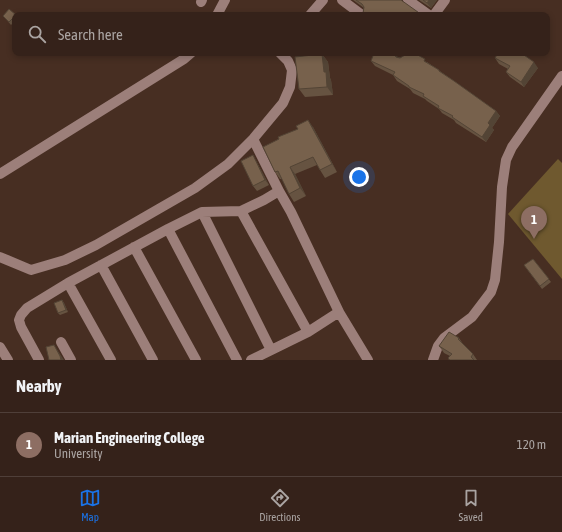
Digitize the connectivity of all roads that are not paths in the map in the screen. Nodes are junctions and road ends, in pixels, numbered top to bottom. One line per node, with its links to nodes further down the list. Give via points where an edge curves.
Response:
1 (225, 0): 6 (street)
2 (323, 0): 7 (street)
3 (342, 0): 8 (street)
4 (408, 0): 9 (street)
5 (444, 0): 10 (street)
6 (219, 12)
7 (313, 12)
8 (358, 12)
9 (425, 12)
10 (436, 12)
11 (188, 56): 15 (street)
12 (283, 56): 14 (street, via 292,70 290,87 283,103)
13 (562, 76): 38 (street, via 512,147 506,160 495,280 491,292 472,317 444,338)
14 (253, 139): 16 (street); 21 (street, via 228,164 195,188 65,260 31,270)
15 (0, 174)
16 (279, 191): 17 (street); 24 (street)
17 (241, 211): 18 (street); 25 (street)
18 (202, 212): 19 (street); 28 (street)
19 (168, 229): 20 (street); 35 (street)
20 (134, 247): 22 (street); 34 (street)
21 (0, 258)
22 (101, 265): 23 (street); 33 (street)
23 (68, 283): 30 (street, via 27,308 19,320); 32 (street)
24 (339, 312): 25 (street); 37 (street)
25 (308, 332): 28 (street)
26 (62, 342): 31 (street)
27 (0, 347): 29 (street)
28 (271, 350): 36 (street)
29 (8, 360)
30 (40, 360)
31 (71, 360)
32 (111, 360)
33 (154, 360)
34 (196, 360)
35 (237, 360)
36 (251, 360)
37 (368, 360)
38 (433, 360)

